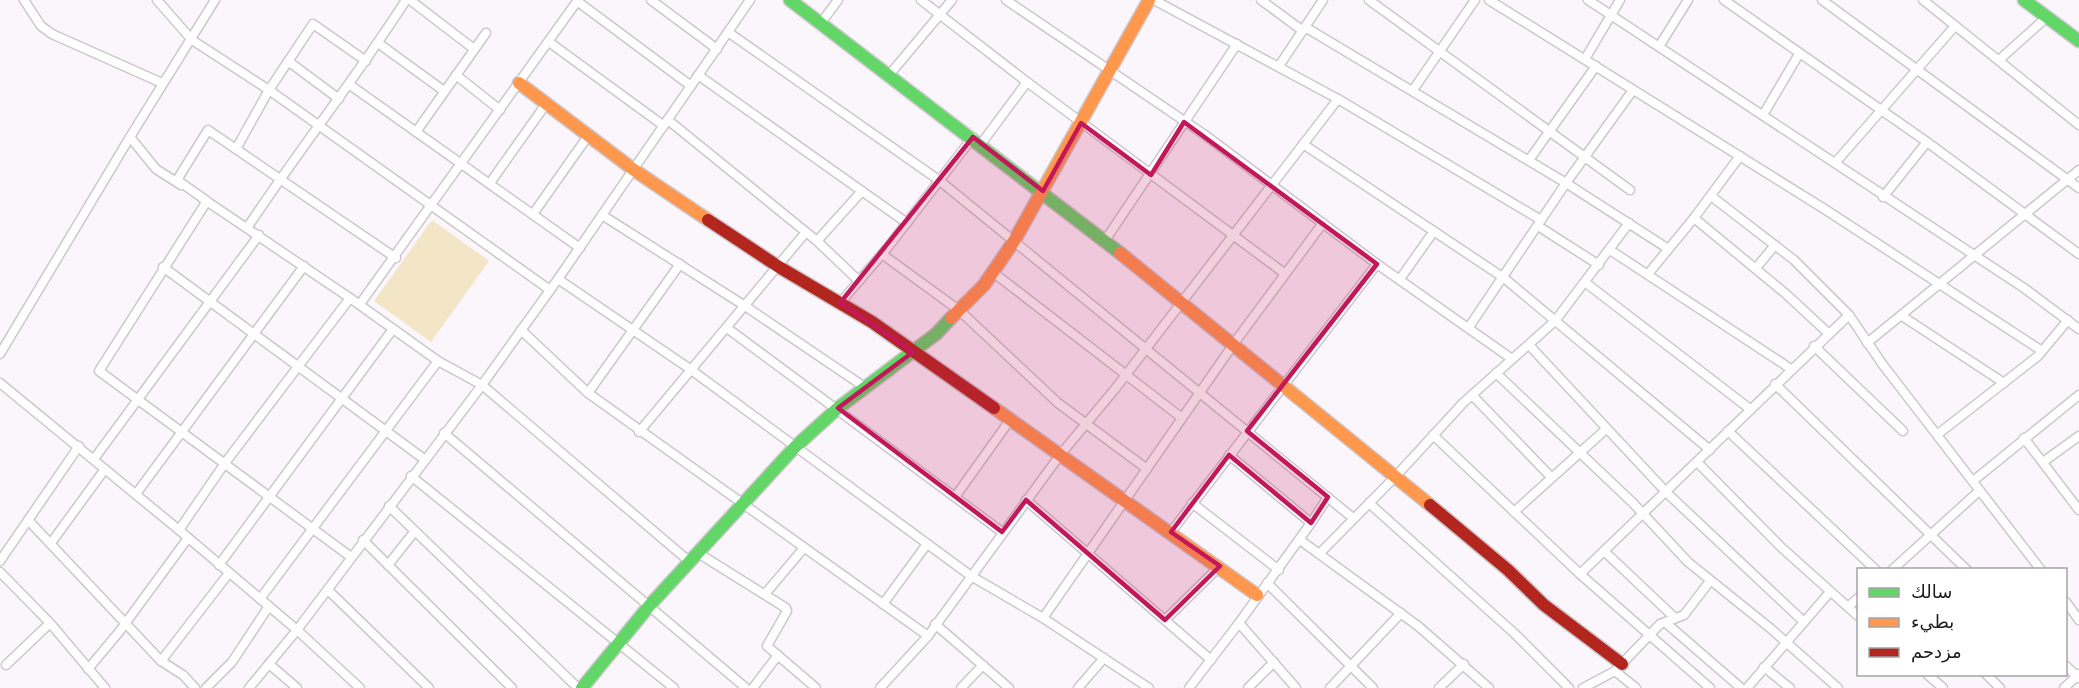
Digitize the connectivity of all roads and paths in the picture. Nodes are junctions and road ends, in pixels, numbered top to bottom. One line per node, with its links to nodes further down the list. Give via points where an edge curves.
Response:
1 (24, 0): 59 (street, via 41,26 52,34)
2 (157, 0): 38 (street)
3 (215, 0): 38 (street)
4 (406, 0): 40 (street)
5 (410, 0): 43 (street)
6 (651, 0): 28 (street)
7 (750, 0): 35 (street)
8 (790, 0): 32 (street)
9 (838, 0): 32 (street)
10 (921, 0): 29 (street)
11 (952, 0): 29 (street)
12 (1149, 0): 54 (street)
13 (1154, 0): 41 (street)
14 (1261, 0): 34 (street)
15 (1323, 0): 34 (street)
16 (1369, 0): 45 (street)
17 (1475, 0): 45 (street)
18 (1489, 0): 47 (street)
19 (1588, 0): 30 (street)
20 (1620, 0): 30 (street)
21 (1688, 0): 42 (street)
22 (1724, 0): 46 (street)
23 (1822, 0): 53 (street)
24 (1923, 0): 33 (street)
25 (2024, 0): 31 (street)
26 (578, 1): 39 (street); 62 (street)
27 (1012, 2): 54 (street)
28 (661, 3): 44 (street)
29 (940, 14): 55 (street); 58 (street)
30 (1611, 16): 42 (street); 47 (street)
31 (2047, 17): 37 (street); 48 (street)
32 (821, 23): 55 (street)
33 (1955, 26): 48 (street); 53 (street)
34 (1304, 29): 51 (street); 64 (street)
35 (728, 32): 44 (street); 96 (street)
36 (486, 33): 43 (street)
37 (2078, 39)
38 (192, 40): 59 (street); 63 (street)
39 (549, 42): 60 (street); 74 (street)
40 (378, 43): 50 (street); 66 (street)
41 (1236, 44): 51 (street); 73 (street)
42 (1660, 45): 72 (street)
43 (474, 49): 56 (street)
44 (717, 49): 57 (street)
45 (1439, 51): 64 (street); 78 (street)
46 (1799, 54): 71 (street); 72 (street)
47 (1585, 59): 52 (street)
48 (1999, 60): 76 (street)
49 (288, 61): 50 (street, via 314,24); 63 (street); 67 (street)
50 (366, 61): 61 (street)
51 (1279, 66): 68 (street)
52 (1596, 66): 65 (street); 78 (street)
53 (1916, 70): 71 (street); 95 (street)
54 (1109, 71): 73 (street); 75 (street)
55 (890, 74): 82 (street)
56 (456, 75): 66 (street); 70 (street)
57 (698, 75): 62 (street); 103 (street)
58 (1027, 82): 75 (street); 82 (street)
59 (162, 83): 81 (street)
60 (519, 83): 69 (street); 70 (street)
61 (350, 85): 67 (street); 79 (street)
62 (691, 86): 74 (street)
63 (269, 90): 77 (street); 85 (street)
64 (1413, 90): 88 (street)
65 (1633, 90): 86 (street); 87 (street)
66 (444, 91): 79 (street)
67 (339, 99): 77 (street)
68 (1338, 99): 84 (street); 114 (street)
69 (546, 104): 80 (street); 97 (street)
70 (500, 110): 90 (street)
71 (1881, 111): 83 (street); 89 (street)
72 (1763, 115): 89 (street)
73 (1184, 122): 93 (street); 99 (street)
74 (666, 123): 91 (street); 118 (street)
75 (1081, 123): 93 (street); 102 (street)
76 (2079, 125)
77 (320, 126): 94 (street); 107 (street)
78 (1551, 131): 87 (street); 88 (street)
79 (416, 132): 90 (street)
80 (588, 136): 91 (street); 109 (street)
81 (130, 137): 106 (street, via 162,174); 175 (street)
82 (977, 141): 96 (street); 102 (street)
83 (1927, 142): 105 (street); 108 (street)
84 (1303, 144): 99 (street); 117 (street)
85 (236, 148): 94 (street); 106 (street, via 208,130 177,180)
86 (1740, 156): 104 (street); 147 (street)
87 (1585, 158): 98 (street); 101 (street)
88 (1529, 160): 98 (street)
89 (1835, 163): 105 (street)
90 (461, 165): 97 (street); 107 (street)
91 (634, 170): 110 (street); 137 (street)
92 (2079, 170): 95 (street)
93 (1151, 174): 120 (street); 121 (street)
94 (280, 178): 116 (street); 131 (street)
95 (2068, 180): 100 (street); 108 (street)
96 (940, 182): 112 (street); 123 (street)
97 (490, 183): 109 (street)
98 (1566, 183): 114 (street); 115 (street)
99 (1272, 185): 113 (street); 120 (street)
100 (2079, 188)
101 (1630, 189)
102 (1043, 190): 121 (street); 123 (street)
103 (862, 191): 112 (street); 122 (street)
104 (1711, 196): 111 (street); 124 (street)
105 (1883, 197): 130 (street)
106 (207, 201): 116 (street); 136 (street)
107 (431, 207): 131 (street); 148 (street)
108 (2024, 213): 129 (street); 130 (street)
109 (533, 214): 125 (street)
110 (602, 215): 125 (street); 132 (street)
111 (1694, 218): 126 (street); 138 (street)
112 (907, 223): 128 (street)
113 (1323, 223): 133 (street); 140 (street)
114 (1539, 223): 134 (street); 142 (street)
115 (1629, 223): 126 (street); 127 (street)
116 (247, 228): 119 (street)
117 (1434, 231): 142 (street); 144 (street)
118 (806, 232): 122 (street); 137 (street)
119 (259, 235): 135 (street); 151 (street)
120 (1231, 235): 140 (street); 150 (street)
121 (1106, 239): 150 (street)
122 (817, 241): 145 (street)
123 (1014, 242): 139 (street); 172 (street)
124 (1775, 245): 138 (street); 156 (street)
125 (580, 248): 143 (street)
126 (1667, 248): 141 (street)
127 (1610, 250): 134 (street); 141 (street)
128 (882, 254): 145 (street); 155 (street)
129 (2079, 254)
130 (1973, 256): 147 (street); 158 (street)
131 (396, 258): 153 (street)
132 (680, 264): 154 (street); 165 (street)
133 (1377, 264): 144 (street); 184 (street)
134 (1599, 265): 146 (street)
135 (304, 266): 149 (street); 167 (street)
136 (163, 267): 151 (street); 194 (street, via 99,371)
137 (779, 267): 152 (street); 154 (street)
138 (1756, 268): 166 (street)
139 (994, 273): 155 (street); 182 (street)
140 (1284, 273): 168 (street)
141 (1648, 274): 180 (street)
142 (1504, 278): 159 (street); 160 (street)
143 (558, 279): 148 (street); 165 (street)
144 (1400, 279): 160 (street)
145 (859, 281): 152 (street)
146 (1586, 283): 159 (street); 196 (street)
147 (1940, 285): 157 (street); 173 (street)
148 (550, 290): 164 (street)
149 (350, 297): 153 (street); 178 (street)
150 (1182, 300): 168 (street); 172 (street)
151 (210, 302): 167 (street); 194 (street)
152 (840, 303): 174 (street)
153 (360, 304): 161 (street)
154 (745, 306): 162 (street); 188 (street)
155 (960, 312): 174 (street); 199 (street)
156 (1849, 315): 166 (street); 169 (street)
157 (1902, 316): 169 (street); 185 (street)
158 (2068, 320): 163 (street); 173 (street)
159 (1555, 321): 170 (street); 214 (street)
160 (1469, 327): 176 (street)
161 (393, 328): 177 (street); 193 (street)
162 (727, 328): 179 (street); 195 (street)
163 (2079, 329)
164 (521, 330): 187 (street); 190 (street)
165 (634, 330): 179 (street); 190 (street)
166 (1828, 333): 171 (street)
167 (254, 335): 178 (street); 205 (street)
168 (1234, 342): 184 (street); 189 (street)
169 (1867, 343): 208 (street)
170 (1528, 345): 176 (street); 200 (street)
171 (1814, 346): 180 (street); 204 (street)
172 (1147, 347): 182 (street); 189 (street)
173 (2042, 351): 185 (street)
174 (913, 352): 188 (street); 198 (street)
175 (0, 354)
176 (1512, 358): 181 (street)
177 (438, 361): 187 (street); 201 (street)
178 (298, 365): 193 (street); 221 (street)
179 (690, 369): 206 (street); 213 (street)
180 (1791, 369): 186 (street)
181 (1496, 373): 191 (street); 215 (street)
182 (1126, 375): 197 (street); 199 (street)
183 (0, 383): 212 (street)
184 (1284, 383): 202 (street); 226 (street)
185 (2004, 383): 208 (street)
186 (1775, 384): 196 (street); 252 (street)
187 (482, 385): 207 (street); 263 (street)
188 (866, 388): 195 (street)
189 (1200, 392): 197 (street); 202 (street)
190 (588, 393): 206 (street)
191 (1472, 394): 209 (street); 227 (street)
192 (2079, 395): 211 (street)
193 (343, 398): 201 (street); 232 (street)
194 (137, 400): 205 (street); 218 (street)
195 (838, 408): 213 (street); 233 (street)
196 (1750, 409): 203 (street)
197 (1182, 418): 224 (street)
198 (1010, 420): 216 (street); 233 (street)
199 (1086, 424): 216 (street); 224 (street)
200 (1605, 430): 215 (street); 230 (street)
201 (386, 431): 219 (street); 247 (street)
202 (1247, 431): 217 (street); 234 (street)
203 (1728, 431): 214 (street); 268 (street)
204 (1903, 431)
205 (181, 432): 221 (street); 231 (street)
206 (639, 432): 239 (street)
207 (444, 433): 219 (street); 288 (street)
208 (1938, 434): 228 (street)
209 (1433, 435): 226 (street); 242 (street)
210 (2079, 436): 220 (street)
211 (2024, 438): 220 (street); 228 (street)
212 (79, 446): 218 (street); 245 (street)
213 (795, 447): 239 (street); 257 (street)
214 (1710, 450): 222 (street)
215 (1580, 452): 227 (street); 243 (street)
216 (1060, 455): 235 (street); 236 (street)
217 (1228, 455): 237 (street); 246 (street)
218 (94, 459): 223 (street)
219 (424, 459): 225 (street)
220 (2043, 462): 241 (street)
221 (225, 463): 232 (street); 248 (street)
222 (1698, 463): 230 (street); 280 (street)
223 (105, 469): 231 (street); 256 (street)
224 (1147, 469): 236 (street)
225 (411, 476): 240 (street); 305 (street)
226 (1396, 476): 238 (street); 317 (street)
227 (1551, 477): 242 (street)
228 (1973, 481): 229 (street)
229 (1979, 491): 252 (street); 271 (street)
230 (1667, 493): 243 (street); 296 (street)
231 (136, 494): 248 (street)
232 (270, 496): 247 (street); 265 (street)
233 (955, 497): 250 (street)
234 (1328, 497): 244 (street); 246 (street)
235 (1026, 500): 250 (street); 260 (street)
236 (1126, 500): 251 (street); 260 (street)
237 (1192, 503): 251 (street); 272 (street)
238 (1369, 503): 244 (street); 348 (street)
239 (743, 504): 258 (street); 263 (street)
240 (389, 506): 249 (street); 254 (street)
241 (2079, 510)
242 (1514, 512): 275 (street)
243 (1644, 514): 259 (street); 277 (street, via 1678,554)
244 (1353, 518): 261 (street)
245 (27, 520): 256 (street); 264 (street)
246 (1311, 523): 255 (street)
247 (312, 528): 262 (street); 283 (street)
248 (179, 530): 253 (street)
249 (415, 531): 266 (street); 331 (street)
250 (1002, 532): 276 (street)
251 (1172, 532): 267 (street)
252 (1932, 534): 269 (street); 270 (street)
253 (188, 538): 265 (street); 298 (street)
254 (363, 540): 262 (street); 266 (street)
255 (1300, 540): 261 (street); 272 (street)
256 (51, 543): 298 (street)
257 (927, 544): 276 (street); 286 (street)
258 (803, 549): 281 (street); 286 (street)
259 (1604, 551): 275 (street); 293 (street)
260 (1088, 553): 292 (street); 294 (street)
261 (1320, 553): 290 (street)
262 (351, 557): 279 (street)
263 (694, 558): 281 (street); 288 (street)
264 (0, 561)
265 (219, 565): 274 (street)
266 (388, 565): 330 (street)
267 (1220, 566): 282 (street); 294 (street)
268 (1874, 568)
269 (1894, 568)
270 (1965, 568)
271 (2039, 568)
272 (1279, 570): 278 (street)
273 (0, 572): 297 (street)
274 (229, 573): 283 (street); 310 (street)
275 (1580, 574): 303 (street)
276 (971, 576): 292 (street); 301 (street)
277 (1710, 581): 293 (street, via 1684,615); 306 (street)
278 (1267, 583): 282 (street); 314 (street)
279 (328, 590): 302 (street); 329 (street)
280 (1830, 592): 289 (street); 296 (street)
281 (765, 594): 307 (street, via 787,609 767,646)
282 (1257, 595): 299 (street)
283 (260, 599): 287 (street)
284 (1857, 599): 289 (street)
285 (2067, 603): 295 (street)
286 (883, 604): 304 (street)
287 (268, 606): 302 (street); 325 (street, via 232,662)
288 (649, 606): 305 (street); 333 (street)
289 (1848, 607): 291 (street)
290 (1401, 613): 314 (street); 315 (street)
291 (1857, 615)
292 (1043, 618): 308 (street)
293 (1675, 618): 300 (street)
294 (1165, 620): 309 (street)
295 (2079, 620)
296 (1804, 622): 306 (street)
297 (50, 623): 312 (street); 319 (street)
298 (125, 623): 310 (street); 319 (street)
299 (1239, 623): 309 (street); 311 (street)
300 (1666, 623): 303 (street); 352 (street)
301 (934, 624): 304 (street); 316 (street)
302 (297, 630): 313 (street); 328 (street)
303 (1648, 635): 317 (street); 351 (street)
304 (928, 636): 336 (street)
305 (620, 642): 331 (street); 332 (street)
306 (1786, 642): 318 (street); 355 (street)
307 (778, 655): 334 (street); 335 (street)
308 (1104, 658): 339 (street); 340 (street)
309 (1211, 660): 341 (street)
310 (161, 661): 324 (street)
311 (1274, 662): 342 (street); 343 (street)
312 (6, 664)
313 (269, 664): 326 (street); 327 (street)
314 (1350, 664): 344 (street); 345 (street)
315 (1464, 664): 346 (street); 347 (street)
316 (983, 665): 337 (street); 338 (street)
317 (1618, 667): 349 (street); 350 (street)
318 (1764, 667): 353 (street); 354 (street)
319 (88, 669): 323 (street)
320 (1928, 676): 356 (street)
321 (1987, 676): 357 (street)
322 (2078, 676): 358 (street)
323 (105, 688)
324 (195, 688)
325 (206, 688)
326 (249, 688)
327 (297, 688)
328 (360, 688)
329 (429, 688)
330 (512, 688)
331 (582, 688)
332 (674, 688)
333 (746, 688)
334 (753, 688)
335 (816, 688)
336 (880, 688)
337 (961, 688)
338 (1009, 688)
339 (1078, 688)
340 (1149, 688)
341 (1189, 688)
342 (1248, 688)
343 (1296, 688)
344 (1330, 688)
345 (1373, 688)
346 (1440, 688)
347 (1489, 688)
348 (1569, 688)
349 (1583, 688)
350 (1636, 688)
351 (1710, 688)
352 (1741, 688)
353 (1747, 688)
354 (1790, 688)
355 (1838, 688)
356 (1942, 688)
357 (2000, 688)
358 (2064, 688)

